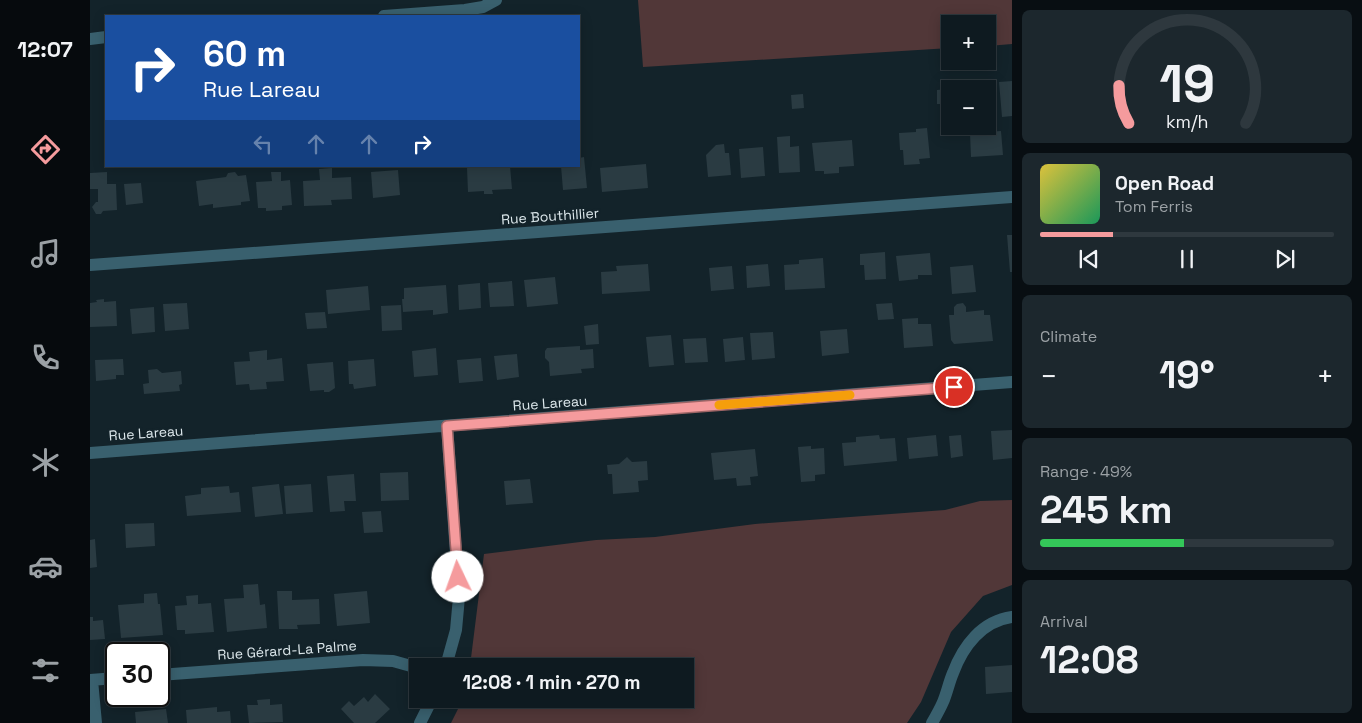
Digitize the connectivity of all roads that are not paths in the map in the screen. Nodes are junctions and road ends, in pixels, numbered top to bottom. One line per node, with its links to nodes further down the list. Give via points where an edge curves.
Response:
1 (496, 0): 2 (street, via 483,7 465,10)
2 (398, 15)
3 (105, 37): 4 (street)
4 (90, 39)
5 (1012, 197): 6 (street, Rue Bouthillier)
6 (90, 265)
7 (1012, 382): 8 (street, Rue Lareau)
8 (447, 426): 9 (street, Rue Lareau); 11 (street, via 458,597 456,630)
9 (90, 453)
10 (1012, 617): 19 (street, via 985,627 968,642)
11 (448, 658)
12 (409, 665): 13 (street, Rue Gérard-La Palme, via 393,661 363,660)
13 (170, 674)
14 (105, 679): 15 (street)
15 (91, 680): 17 (street)
16 (428, 708): 18 (street)
17 (96, 723)
18 (420, 723)
19 (932, 723)

